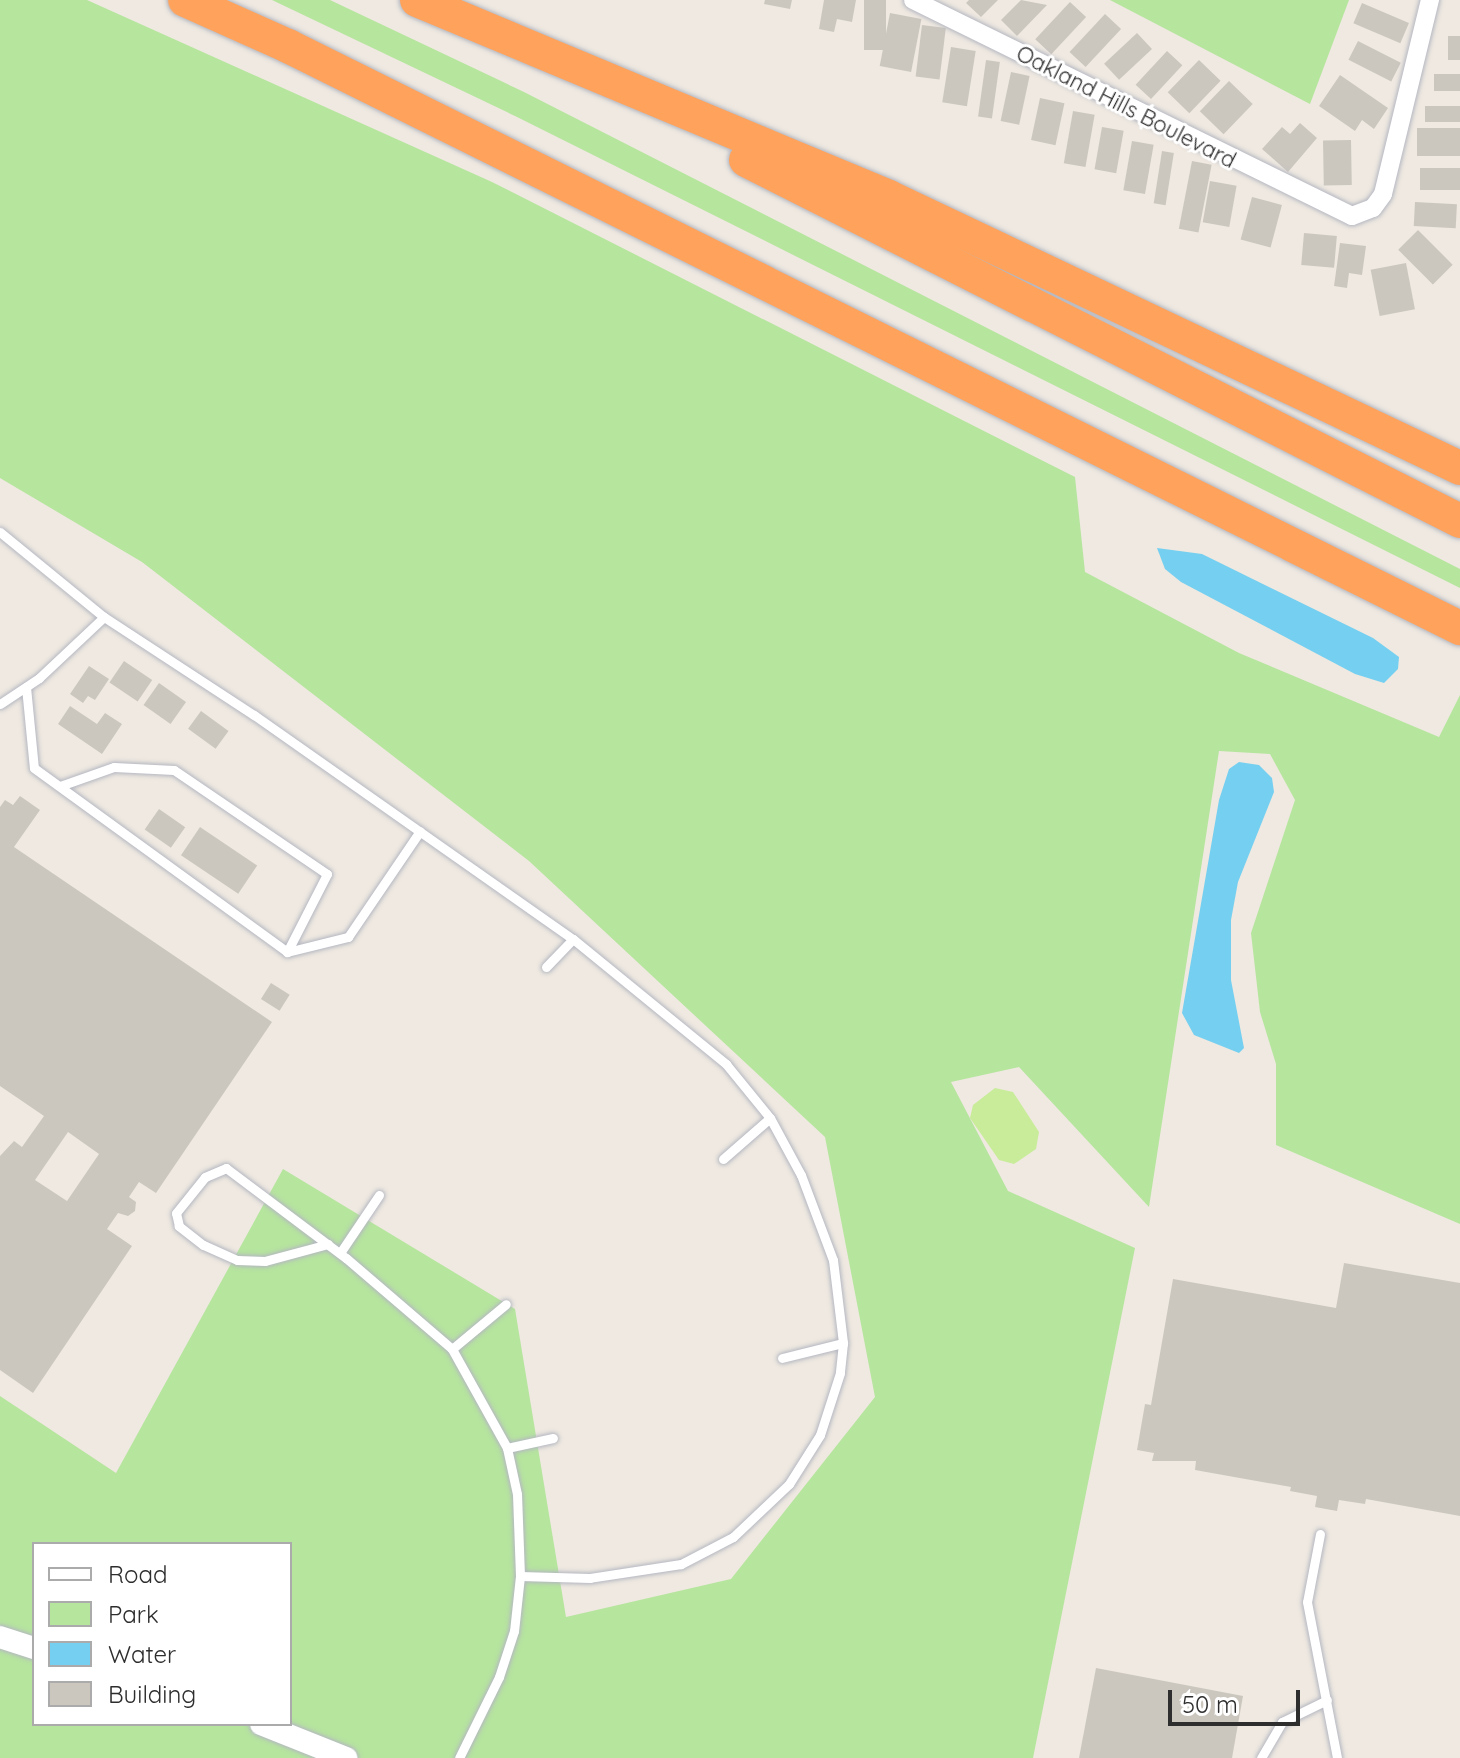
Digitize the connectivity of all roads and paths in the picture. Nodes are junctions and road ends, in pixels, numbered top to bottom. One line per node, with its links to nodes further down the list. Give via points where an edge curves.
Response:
1 (185, 0): 8 (highway, via 288,46)
2 (417, 0): 5 (highway)
3 (913, 0): 4 (street, Oakland Hills Boulevard, via 1339,214 1364,214 1383,194)
4 (1430, 0)
5 (477, 27): 6 (highway, via 889,197); 7 (highway, via 1264,417)
6 (1460, 468)
7 (1460, 521)
8 (1258, 528): 11 (highway); 12 (highway)
9 (0, 532): 10 (lane)
10 (104, 617): 13 (lane); 16 (lane)
11 (1460, 628)
12 (1460, 651)
13 (26, 687): 14 (lane); 15 (lane, via 34,768)
14 (0, 704)
15 (60, 786): 18 (lane); 18 (lane, via 114,767 174,770 327,874)
16 (420, 831): 17 (lane); 18 (lane, via 348,937)
17 (573, 939): 19 (lane); 20 (lane, via 726,1064)
18 (287, 952)
19 (546, 967)
20 (770, 1118): 21 (lane); 26 (lane, via 801,1175 833,1260)
21 (723, 1159)
22 (379, 1195): 24 (lane)
23 (328, 1244): 23 (lane, via 265,1261 237,1260 203,1245 179,1226 176,1213 205,1177 226,1168); 24 (lane)
24 (340, 1253): 27 (lane)
25 (506, 1304): 27 (lane)
26 (843, 1343): 28 (lane); 32 (lane, via 832,1405 806,1461 733,1537 681,1564 639,1573)
27 (452, 1349): 30 (lane)
28 (782, 1358)
29 (553, 1438): 30 (lane)
30 (507, 1448): 32 (lane, via 517,1494)
31 (1320, 1534): 35 (lane, via 1307,1602)
32 (520, 1576): 39 (lane, via 507,1654)
33 (0, 1637): 34 (street)
34 (32, 1647)
35 (1327, 1700): 37 (lane); 40 (lane, via 1282,1722)
36 (266, 1726): 38 (street)
37 (1337, 1756)
38 (346, 1758)
39 (459, 1758)
40 (1261, 1758)

